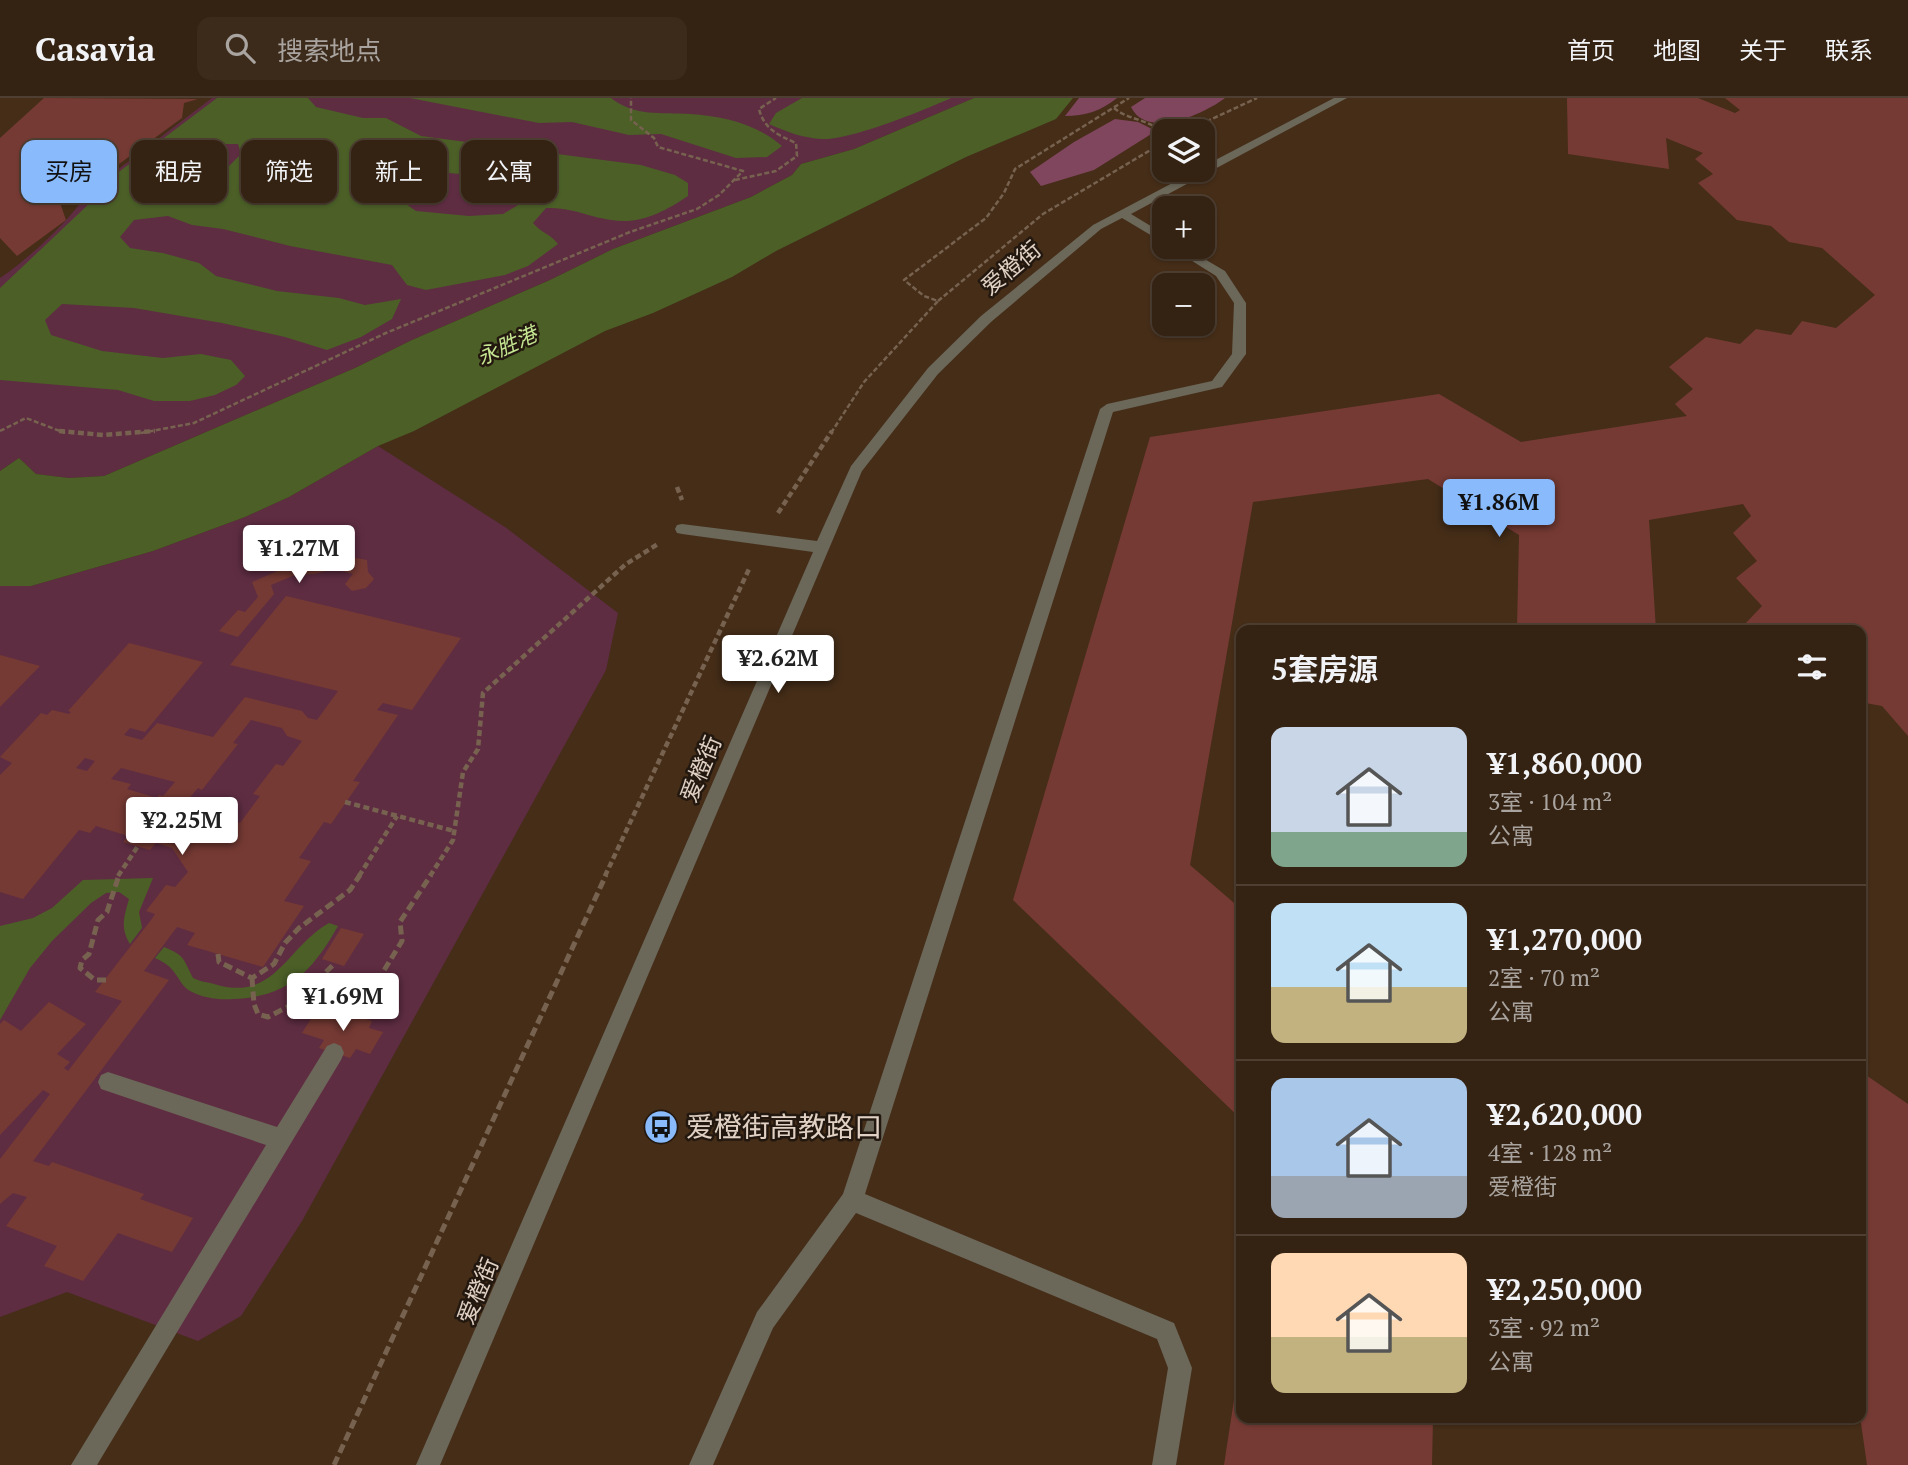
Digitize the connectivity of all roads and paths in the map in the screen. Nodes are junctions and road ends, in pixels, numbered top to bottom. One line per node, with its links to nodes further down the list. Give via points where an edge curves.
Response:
1 (632, 98): 10 (path, via 631,120 654,138 658,147 743,171)
2 (776, 98): 10 (path, via 759,109 761,121 768,130 796,142 797,156 776,170)
3 (1129, 98): 6 (path)
4 (1257, 98): 7 (path)
5 (1342, 98): 11 (street, 爱橙街)
6 (1114, 108): 8 (path, via 1122,117); 14 (path, via 1015,169 986,218 904,281)
7 (1212, 119)
8 (1152, 125)
9 (1152, 149): 14 (path, via 1043,214)
10 (733, 181): 15 (path, via 697,209 386,333 194,423 160,432 72,434 26,418)
11 (1122, 213): 12 (street); 18 (street, 爱橙街, via 1097,227 996,310 933,371 856,468)
12 (1152, 232)
13 (1196, 259): 31 (street, via 1221,274 1240,303 1239,354 1217,384 1107,409)
14 (938, 302): 17 (path, via 864,382)
15 (0, 431)
16 (682, 529): 17 (street); 21 (path, via 626,564 483,693 478,749 463,772)
17 (763, 540): 18 (street); 33 (path)
18 (820, 547): 34 (street, 爱橙街)
19 (345, 802): 20 (path)
20 (397, 816): 21 (path); 26 (path, via 350,890 299,928 274,964)
21 (454, 831): 27 (path, via 453,840 400,922 402,941)
22 (138, 846): 25 (path, via 117,874 107,912 98,920 89,954 79,968 95,980)
23 (218, 954): 26 (path, via 219,962)
24 (334, 964): 26 (path, via 312,989 268,1017 258,1014)
25 (106, 979)
26 (252, 980)
27 (356, 1016)
28 (334, 1053): 30 (street)
29 (108, 1082): 30 (street)
30 (281, 1139): 32 (street)
31 (852, 1200): 35 (street, via 765,1320); 36 (street, via 1166,1331 1180,1368)
32 (83, 1465)
33 (334, 1465)
34 (428, 1465)
35 (701, 1465)
36 (1164, 1465)

